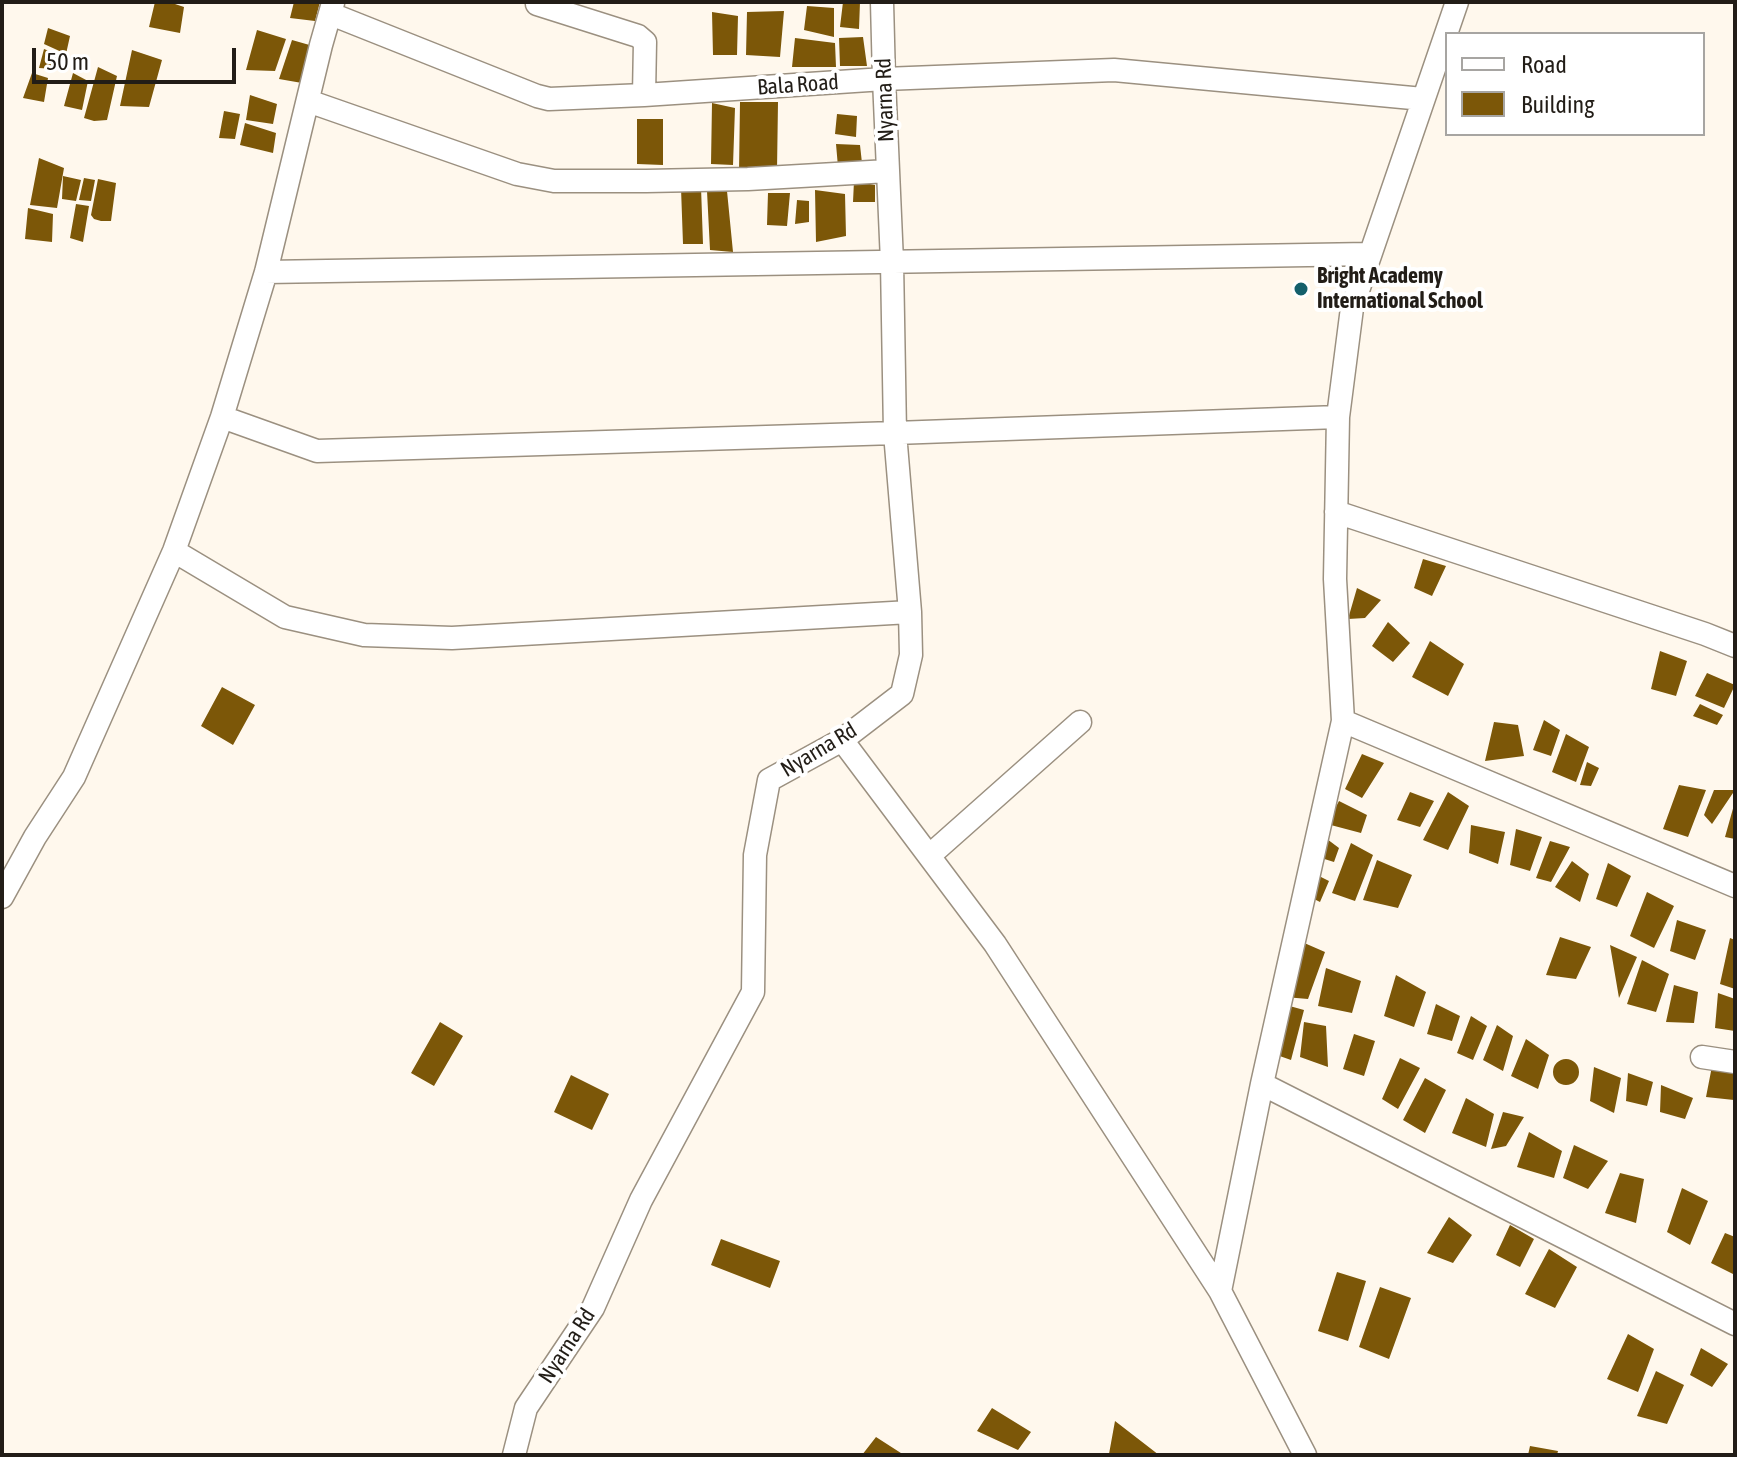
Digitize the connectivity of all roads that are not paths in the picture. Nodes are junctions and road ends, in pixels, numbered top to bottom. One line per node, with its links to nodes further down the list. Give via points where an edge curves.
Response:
1 (882, 2): 7 (street, Nyarna Rd)
2 (1457, 2): 5 (street)
3 (537, 4): 8 (street, via 638,36 645,42)
4 (332, 8): 8 (street, Bala Road, via 537,96); 10 (street)
5 (1446, 32)
6 (1445, 36): 9 (street)
7 (884, 79): 8 (street, Bala Road); 9 (street, Bala Road, via 1114,70); 11 (street, Nyarna Rd)
8 (644, 95)
9 (1423, 99): 12 (street)
10 (308, 101): 11 (street, via 504,169 554,181); 14 (street)
11 (888, 171): 13 (street, Nyarna Rd)
12 (1369, 254): 13 (street); 16 (street, via 1352,308)
13 (892, 262): 14 (street); 17 (street, Nyarna Rd)
14 (266, 272): 15 (street)
15 (222, 417): 17 (street, via 317,451); 19 (street)
16 (1338, 417): 17 (street); 18 (street)
17 (895, 433): 20 (street, Nyarna Rd)
18 (1336, 512): 21 (street); 22 (street)
19 (174, 551): 20 (street, via 285,617 364,635 452,638); 27 (street, via 74,777)
20 (910, 612): 24 (street, Nyarna Rd, via 911,655 902,694)
21 (1735, 646)
22 (1343, 721): 26 (street); 30 (street)
23 (1080, 722): 25 (street)
24 (842, 740): 25 (street); 33 (street, Nyarna Rd, via 769,780 755,855 753,992 641,1200 593,1308 526,1408)
25 (929, 856): 31 (street, via 995,944)
26 (1735, 886)
27 (2, 897)
28 (1702, 1057): 29 (street)
29 (1735, 1062)
30 (1262, 1084): 31 (street); 32 (street)
31 (1220, 1291): 34 (street)
32 (1735, 1324)
33 (514, 1455)
34 (1305, 1455)

